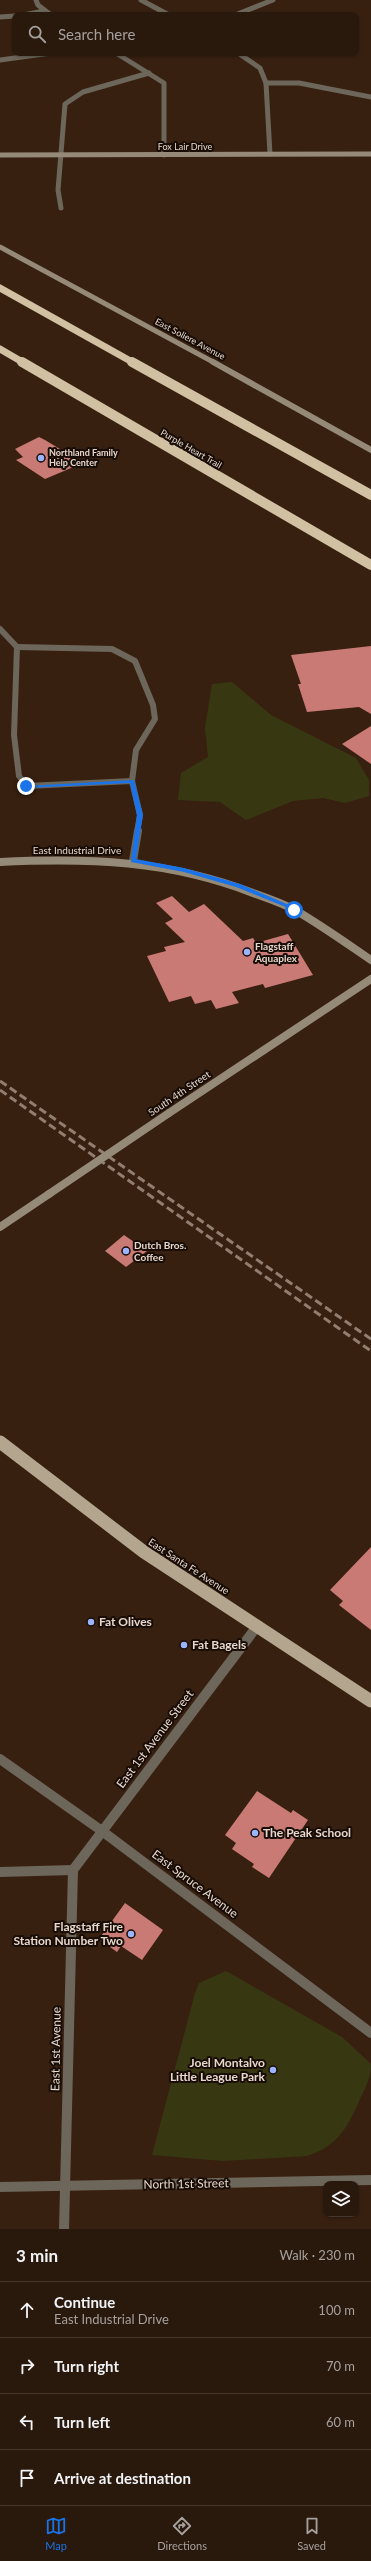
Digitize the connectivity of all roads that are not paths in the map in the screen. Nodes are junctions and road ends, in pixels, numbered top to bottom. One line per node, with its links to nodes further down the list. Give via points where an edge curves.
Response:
1 (36, 0): 4 (street)
2 (141, 0): 6 (street)
3 (273, 0): 7 (street)
4 (44, 11): 5 (street)
5 (38, 12)
6 (163, 12)
7 (243, 12)
8 (12, 16): 9 (street)
9 (0, 17)
10 (38, 56): 13 (street)
11 (121, 56): 14 (street)
12 (245, 56): 15 (street, via 260,68)
13 (0, 60)
14 (149, 73): 17 (street, via 83,92 70,99 64,110); 21 (street, via 164,83)
15 (266, 83): 16 (street, via 299,83); 18 (street)
16 (371, 97)
17 (61, 154): 20 (street, Fox Lair Drive); 21 (street, Fox Lair Drive); 22 (street, via 58,190)
18 (270, 154): 19 (street, Fox Lair Drive); 21 (street, Fox Lair Drive)
19 (371, 154)
20 (0, 155)
21 (164, 155)
22 (61, 208)
23 (0, 247): 26 (street, East Soliere Avenue)
24 (0, 288): 27 (highway)
25 (0, 349): 28 (highway, Purple Heart Trail)
26 (371, 450)
27 (371, 495)
28 (371, 565)
29 (0, 629): 30 (street)
30 (17, 647): 31 (street, via 14,735 19,776 26,786); 31 (street, via 112,649 135,661 154,705 155,719 136,750)
31 (132, 781): 32 (street, via 140,815)
32 (133, 861): 33 (street, East Industrial Drive, via 68,858); 34 (street, East Industrial Drive, via 184,870 238,886 294,910)
33 (0, 862)
34 (371, 960)
35 (371, 979): 36 (street, South 4th Street, bridge)
36 (0, 1227)
37 (0, 1442): 38 (main road, East Santa Fe Avenue, via 144,1552)
38 (258, 1625): 39 (main road, East Santa Fe Avenue); 41 (street, East 1st Avenue Street)
39 (371, 1701)
40 (0, 1759): 41 (street, East Spruce Avenue)
41 (102, 1831): 42 (street, East 1st Avenue Street); 44 (street, East Spruce Avenue)
42 (73, 1870): 43 (street); 47 (street, East 1st Avenue)
43 (0, 1872)
44 (371, 2033)
45 (371, 2180): 47 (street, North 1st Street)
46 (0, 2187): 47 (street, North 1st Street)
47 (65, 2187): 48 (street, East 1st Avenue)
48 (64, 2229)

